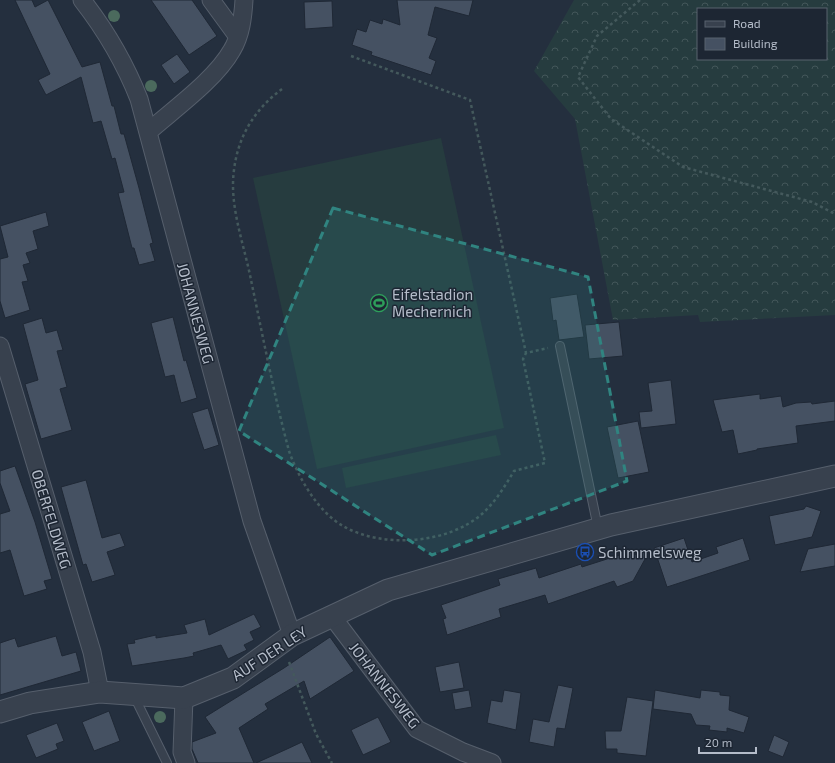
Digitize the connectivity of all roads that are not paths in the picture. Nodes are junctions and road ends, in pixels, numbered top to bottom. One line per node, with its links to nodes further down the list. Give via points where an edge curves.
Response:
1 (82, 0): 5 (street, JOHANNESWEG, via 102,26 126,67 139,99)
2 (212, 0): 4 (street)
3 (244, 0): 4 (street)
4 (238, 37): 5 (street, via 232,51 207,80)
5 (148, 132): 11 (street, JOHANNESWEG)
6 (0, 346): 12 (street, OBERFELDWEG, via 92,652)
7 (557, 346): 9 (lane)
8 (835, 476): 9 (street)
9 (598, 529): 10 (street, via 388,590)
10 (331, 615): 11 (street, AUF DER LEY); 18 (street, JOHANNESWEG, via 417,729)
11 (286, 639): 14 (street, AUF DER LEY, via 233,678)
12 (100, 692): 13 (street, AUF DER LEY); 15 (street, AUF DER LEY, via 30,703)
13 (133, 693): 14 (street, AUF DER LEY); 16 (lane)
14 (184, 698): 17 (street, via 182,752)
15 (0, 712)
16 (167, 763)
17 (186, 763)
18 (492, 763)

